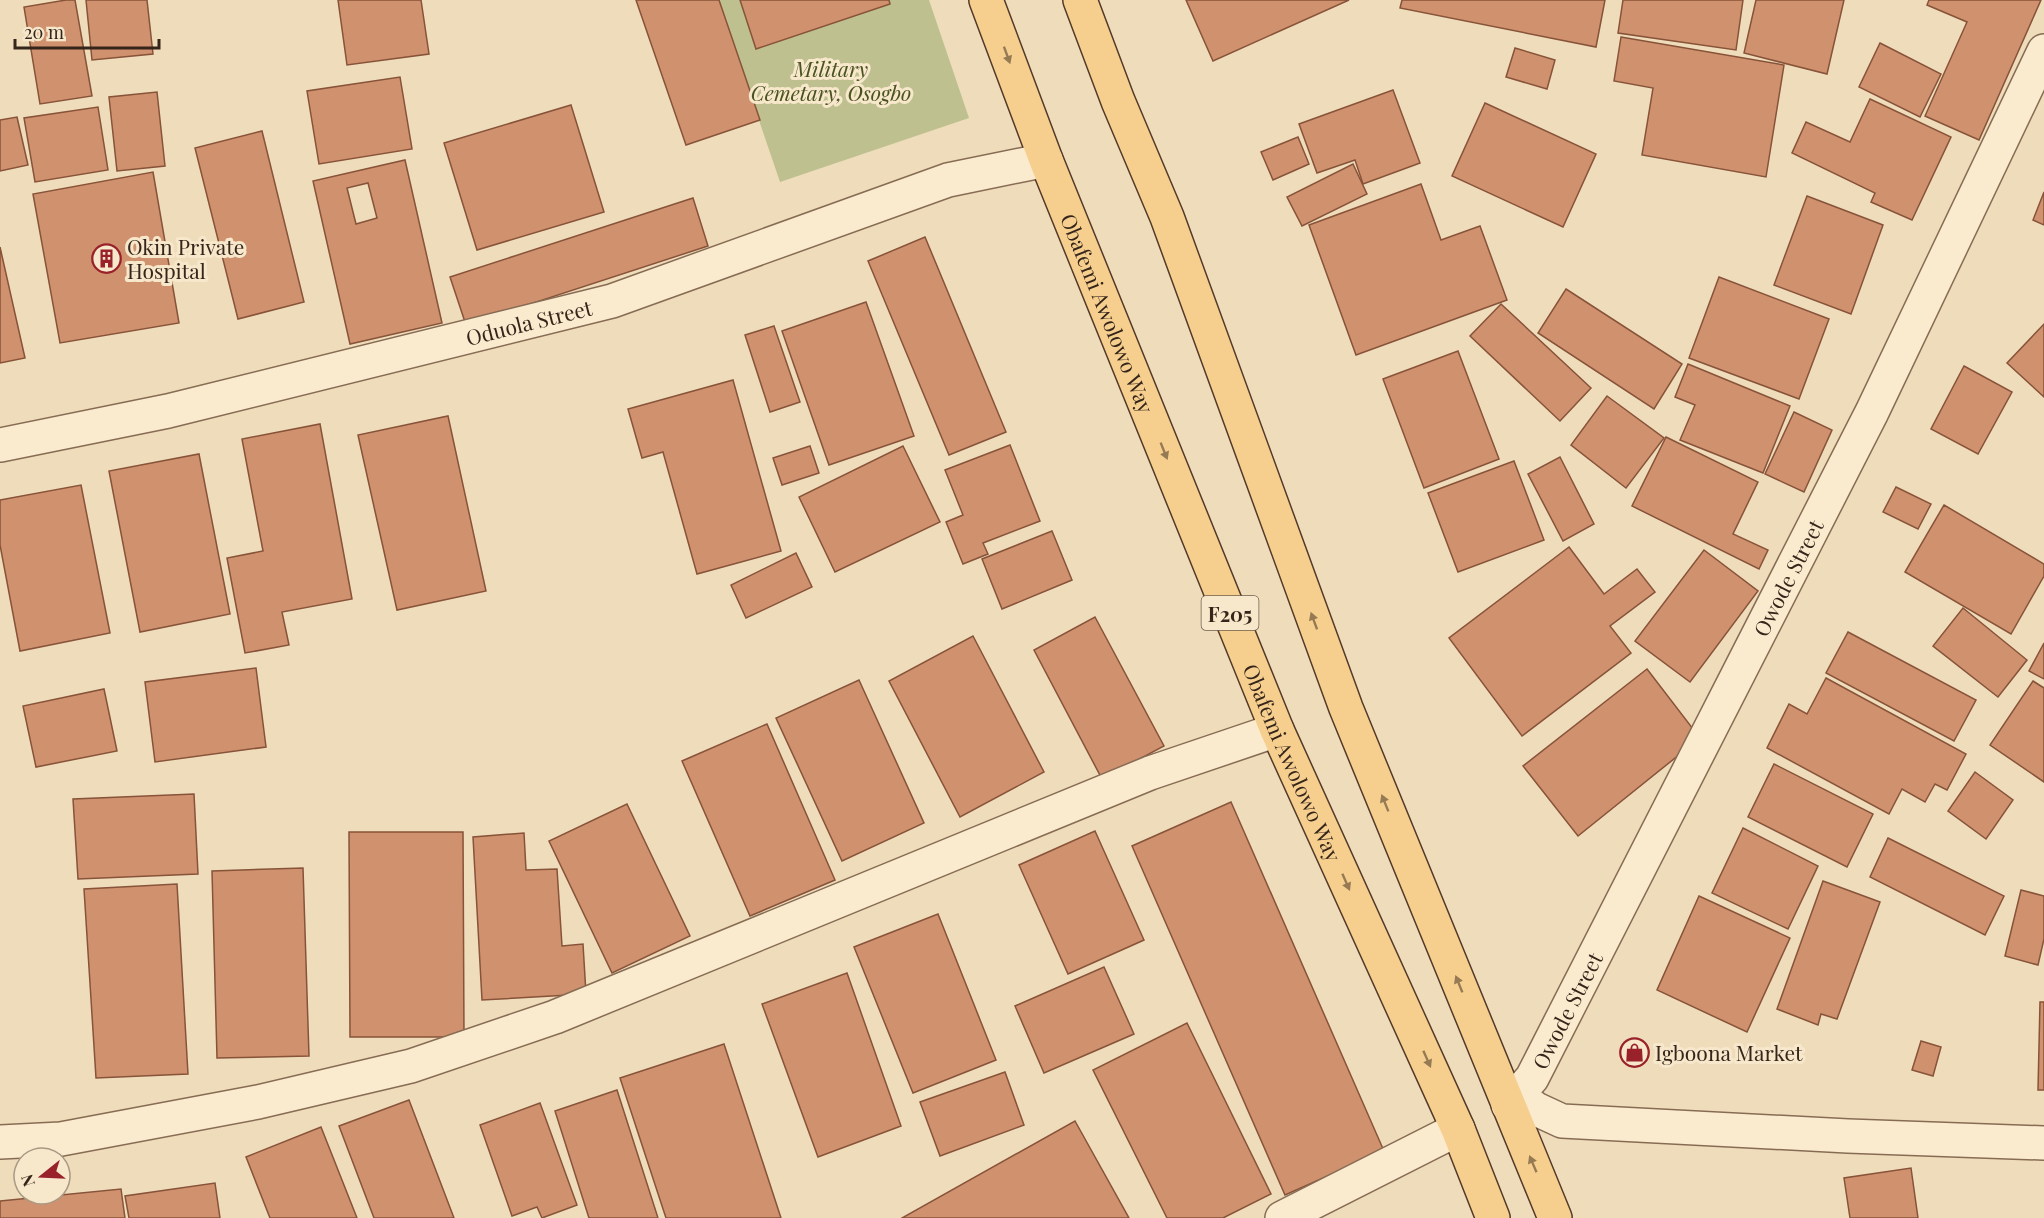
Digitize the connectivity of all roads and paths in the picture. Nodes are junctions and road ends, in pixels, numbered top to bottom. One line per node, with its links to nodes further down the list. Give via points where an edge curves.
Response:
1 (986, 0): 4 (main road, Obafemi Awolowo Way / F205, one-way to 4)
2 (1080, 0): 7 (main road, one-way to 2, via 1346,708 1167,217)
3 (2044, 51): 7 (street, Owode Street, via 1872,412 1532,1078)
4 (1046, 160): 5 (street, Oduola Street, via 948,180 612,301 168,411); 6 (main road, Obafemi Awolowo Way / F205, one-way to 6)
5 (0, 445)
6 (1277, 730): 8 (main road, Obafemi Awolowo Way / F205, one-way to 8); 9 (street, via 1150,773 555,1017 411,1066 258,1102 61,1139)
7 (1513, 1100): 10 (street, via 1562,1120); 13 (main road, one-way to 7)
8 (1458, 1129): 11 (street); 12 (main road, Obafemi Awolowo Way / F205)
9 (0, 1142)
10 (2044, 1143)
11 (1282, 1218)
12 (1494, 1218)
13 (1555, 1218)

